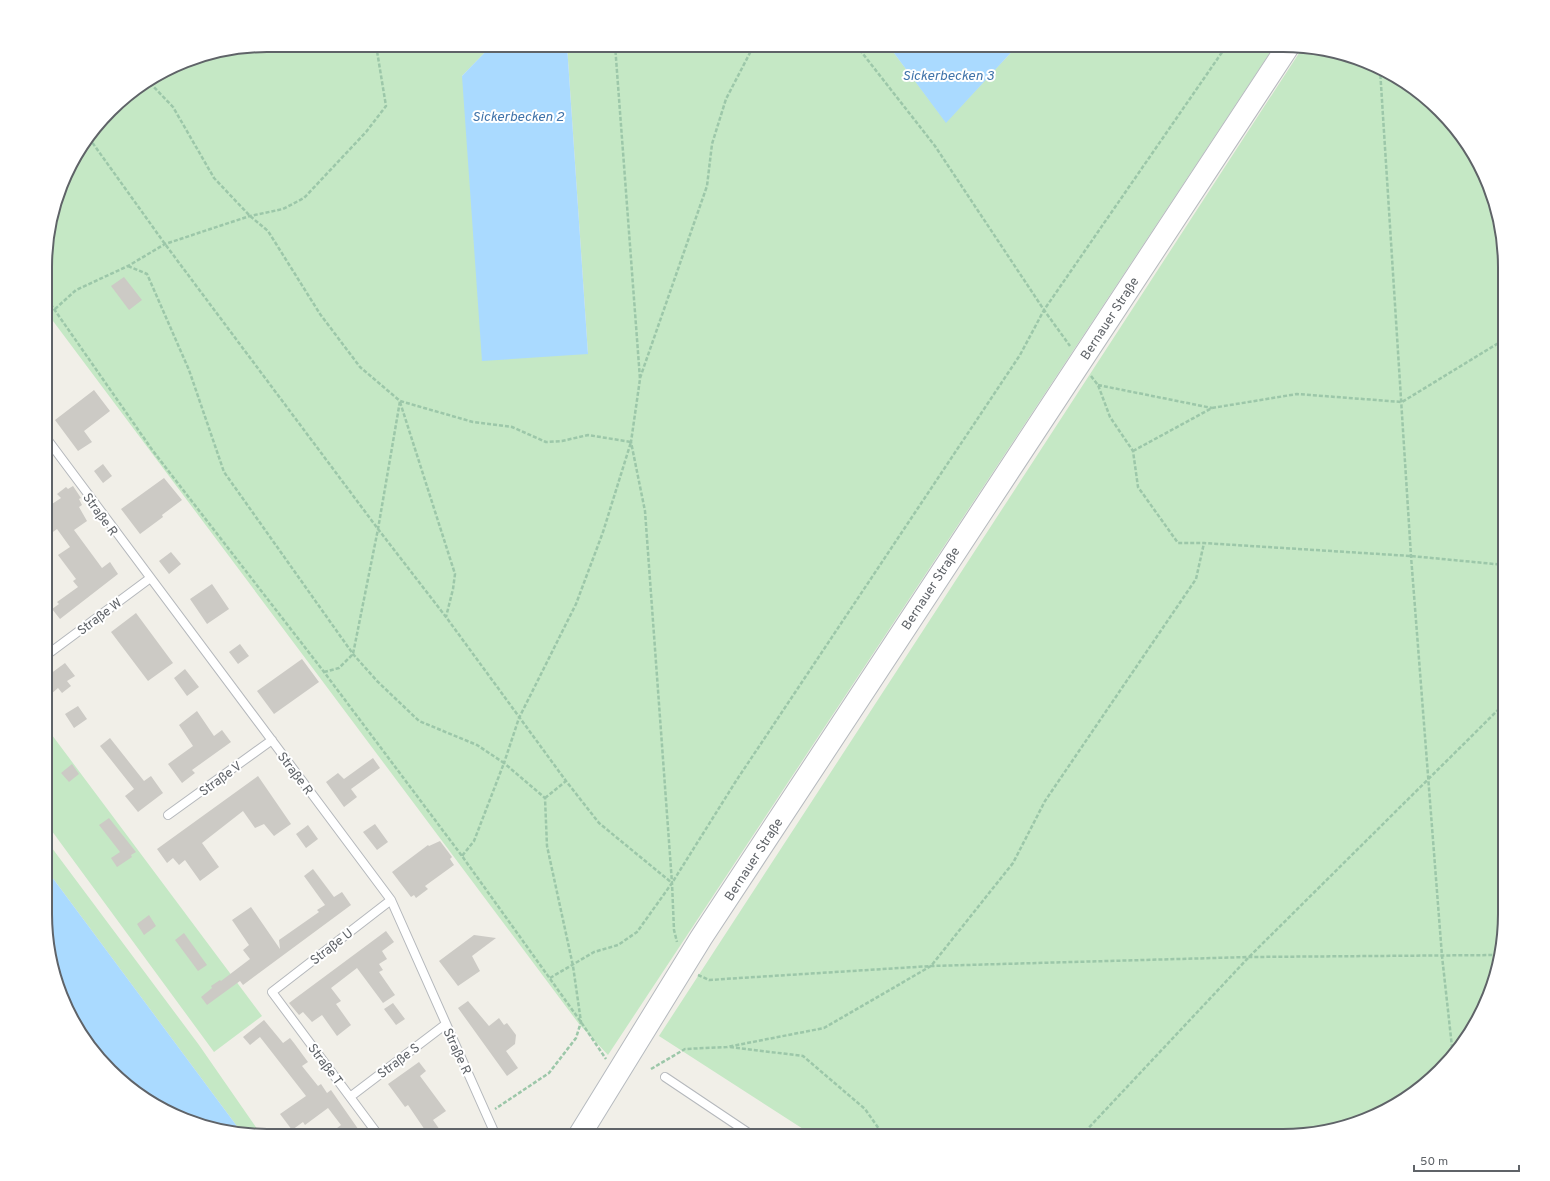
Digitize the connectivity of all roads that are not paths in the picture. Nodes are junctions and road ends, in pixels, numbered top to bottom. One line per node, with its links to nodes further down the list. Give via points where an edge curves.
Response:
1 (1284, 52): 14 (main road, Bernauer Straße, via 686,962)
2 (52, 447): 3 (lane, Straße R)
3 (149, 579): 4 (lane, Straße W); 5 (lane, Straße R)
4 (52, 651)
5 (272, 740): 6 (lane, Straße V); 7 (lane, Straße R)
6 (168, 815)
7 (391, 900): 8 (lane, Straße U); 9 (lane, Straße R)
8 (272, 992): 11 (lane, Straße T)
9 (446, 1024): 11 (lane, Straße S); 13 (lane, Straße R)
10 (664, 1077): 15 (lane)
11 (350, 1096): 12 (lane, Straße T)
12 (374, 1129)
13 (493, 1129)
14 (583, 1129)
15 (742, 1129)

